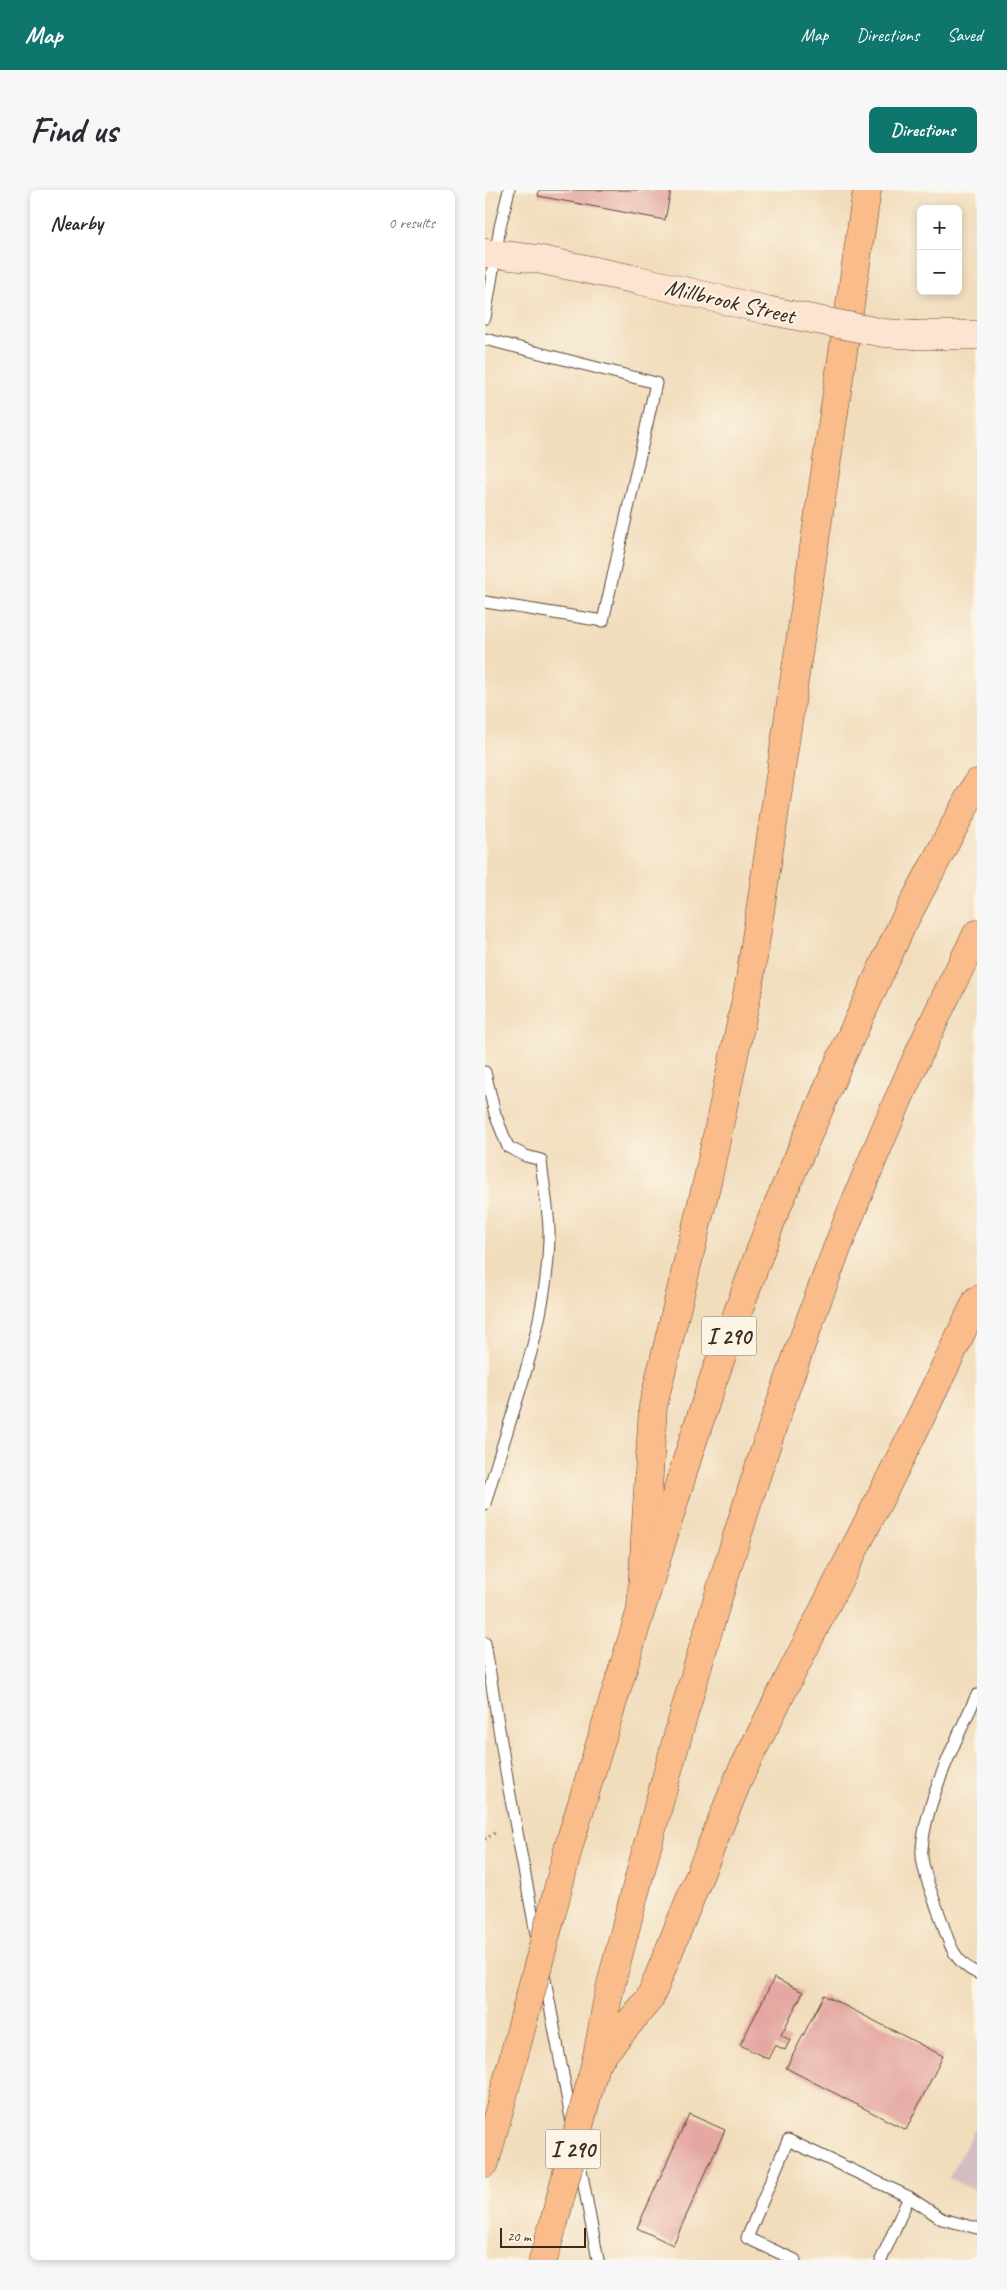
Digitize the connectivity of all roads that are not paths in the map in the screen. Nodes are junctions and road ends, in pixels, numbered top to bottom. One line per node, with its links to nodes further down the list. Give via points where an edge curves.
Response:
1 (509, 190): 3 (lane)
2 (867, 190): 13 (highway, via 749,985 708,1178 653,1406)
3 (490, 254): 4 (lane); 5 (main road, Millbrook Street, bridge, via 537,259 875,332)
4 (485, 318)
5 (977, 335)
6 (485, 338): 7 (lane, via 656,383 603,621)
7 (485, 602)
8 (977, 783): 13 (highway, I 290, via 901,927 773,1216 713,1380)
9 (977, 934): 17 (highway, I 290, via 878,1148 778,1413 705,1644 612,1980)
10 (485, 1072): 12 (lane, via 495,1114 508,1147 541,1160 549,1238 543,1303)
11 (977, 1300): 17 (highway, via 740,1775 650,1998)
12 (485, 1504)
13 (641, 1607): 18 (highway, I 290, bridge, via 573,1832)
14 (485, 1643): 22 (lane, via 509,1793)
15 (977, 1695): 16 (lane, via 930,1807 921,1850 951,1950 965,1968)
16 (977, 1973)
17 (594, 2069): 21 (highway, I 290, bridge)
18 (485, 2163)
19 (909, 2197): 20 (lane, via 942,2219); 23 (lane, via 788,2140 747,2238); 24 (lane)
20 (977, 2228)
21 (543, 2260)
22 (598, 2260)
23 (795, 2260)
24 (881, 2260)

